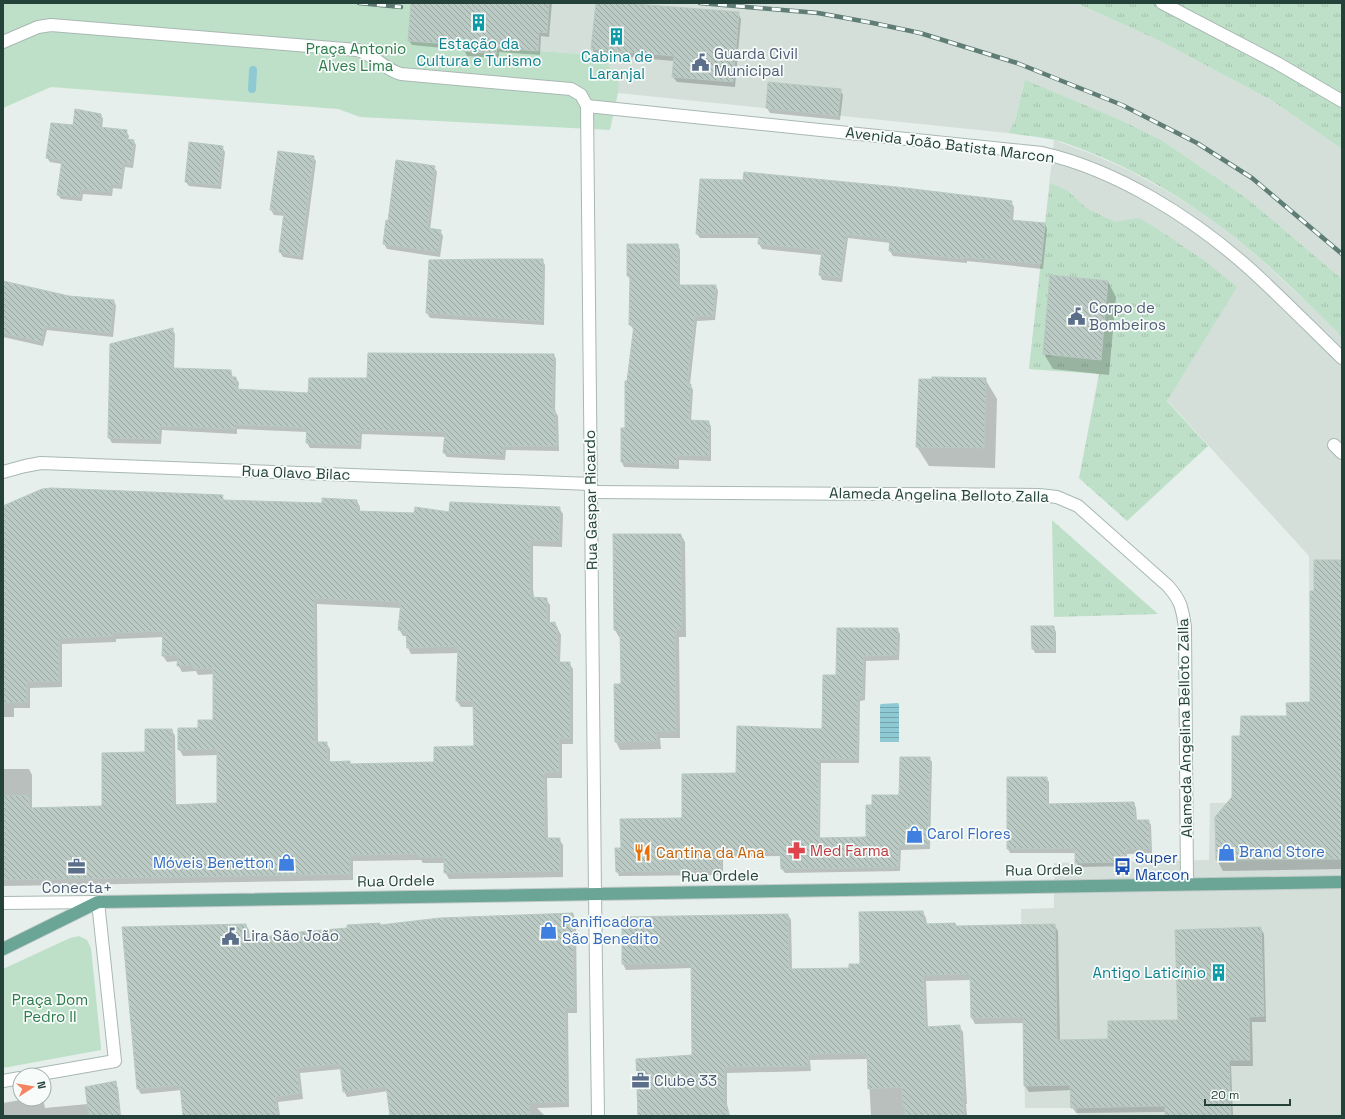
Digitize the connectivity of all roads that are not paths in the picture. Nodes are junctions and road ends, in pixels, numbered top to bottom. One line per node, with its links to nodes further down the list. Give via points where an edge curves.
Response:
1 (1162, 3): 3 (street, via 1277,63)
2 (3, 42): 4 (street, via 38,27 51,25 357,50 365,52 390,70 401,74 571,89 581,96)
3 (1342, 101)
4 (587, 106): 5 (street, Avenida João Batista Marcon, via 1042,153 1063,158 1131,186 1209,236 1250,269); 7 (street, Rua Gaspar Ricardo)
5 (1342, 358)
6 (3, 472): 7 (street, Rua Olavo Bilac, via 41,464)
7 (591, 488): 9 (street, Alameda Angelina Belloto Zalla, via 1039,495 1057,497 1078,506 1168,586 1183,608); 10 (street, Rua Gaspar Ricardo)
8 (1342, 882): 9 (main road, Rua Ordele)
9 (1187, 883): 10 (main road, Rua Ordele)
10 (594, 894): 11 (main road, Rua Ordele); 15 (street, Rua Gaspar Ricardo)
11 (98, 902): 12 (street); 13 (main road); 14 (street, via 115,1061)
12 (3, 903)
13 (3, 949)
14 (52, 1072)
15 (598, 1116)

